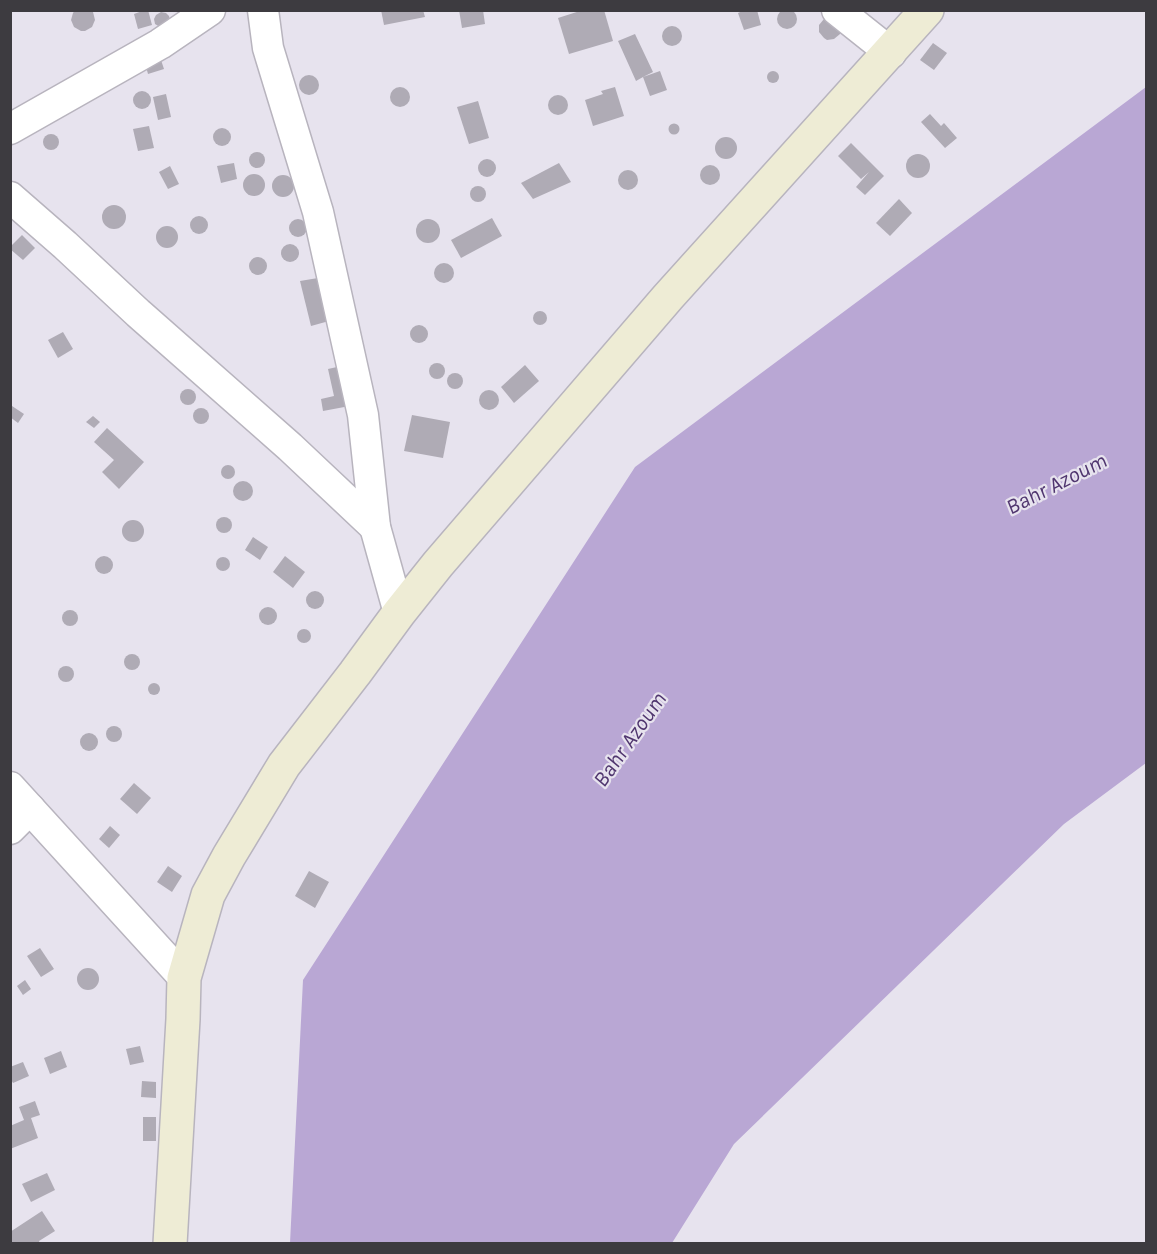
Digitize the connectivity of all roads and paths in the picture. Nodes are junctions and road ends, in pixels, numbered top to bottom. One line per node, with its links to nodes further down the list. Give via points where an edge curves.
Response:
1 (210, 10): 6 (street, via 160,44)
2 (263, 10): 8 (street, via 268,48 318,212 361,404)
3 (837, 10): 5 (street)
4 (927, 10): 5 (main road)
5 (891, 53): 9 (main road, via 668,297)
6 (10, 129)
7 (10, 197): 8 (street)
8 (375, 528): 9 (street)
9 (399, 613): 12 (main road, via 284,765 229,856 208,895)
10 (10, 786): 11 (street)
11 (20, 819): 12 (street)
12 (184, 978): 13 (main road)
13 (170, 1244)

